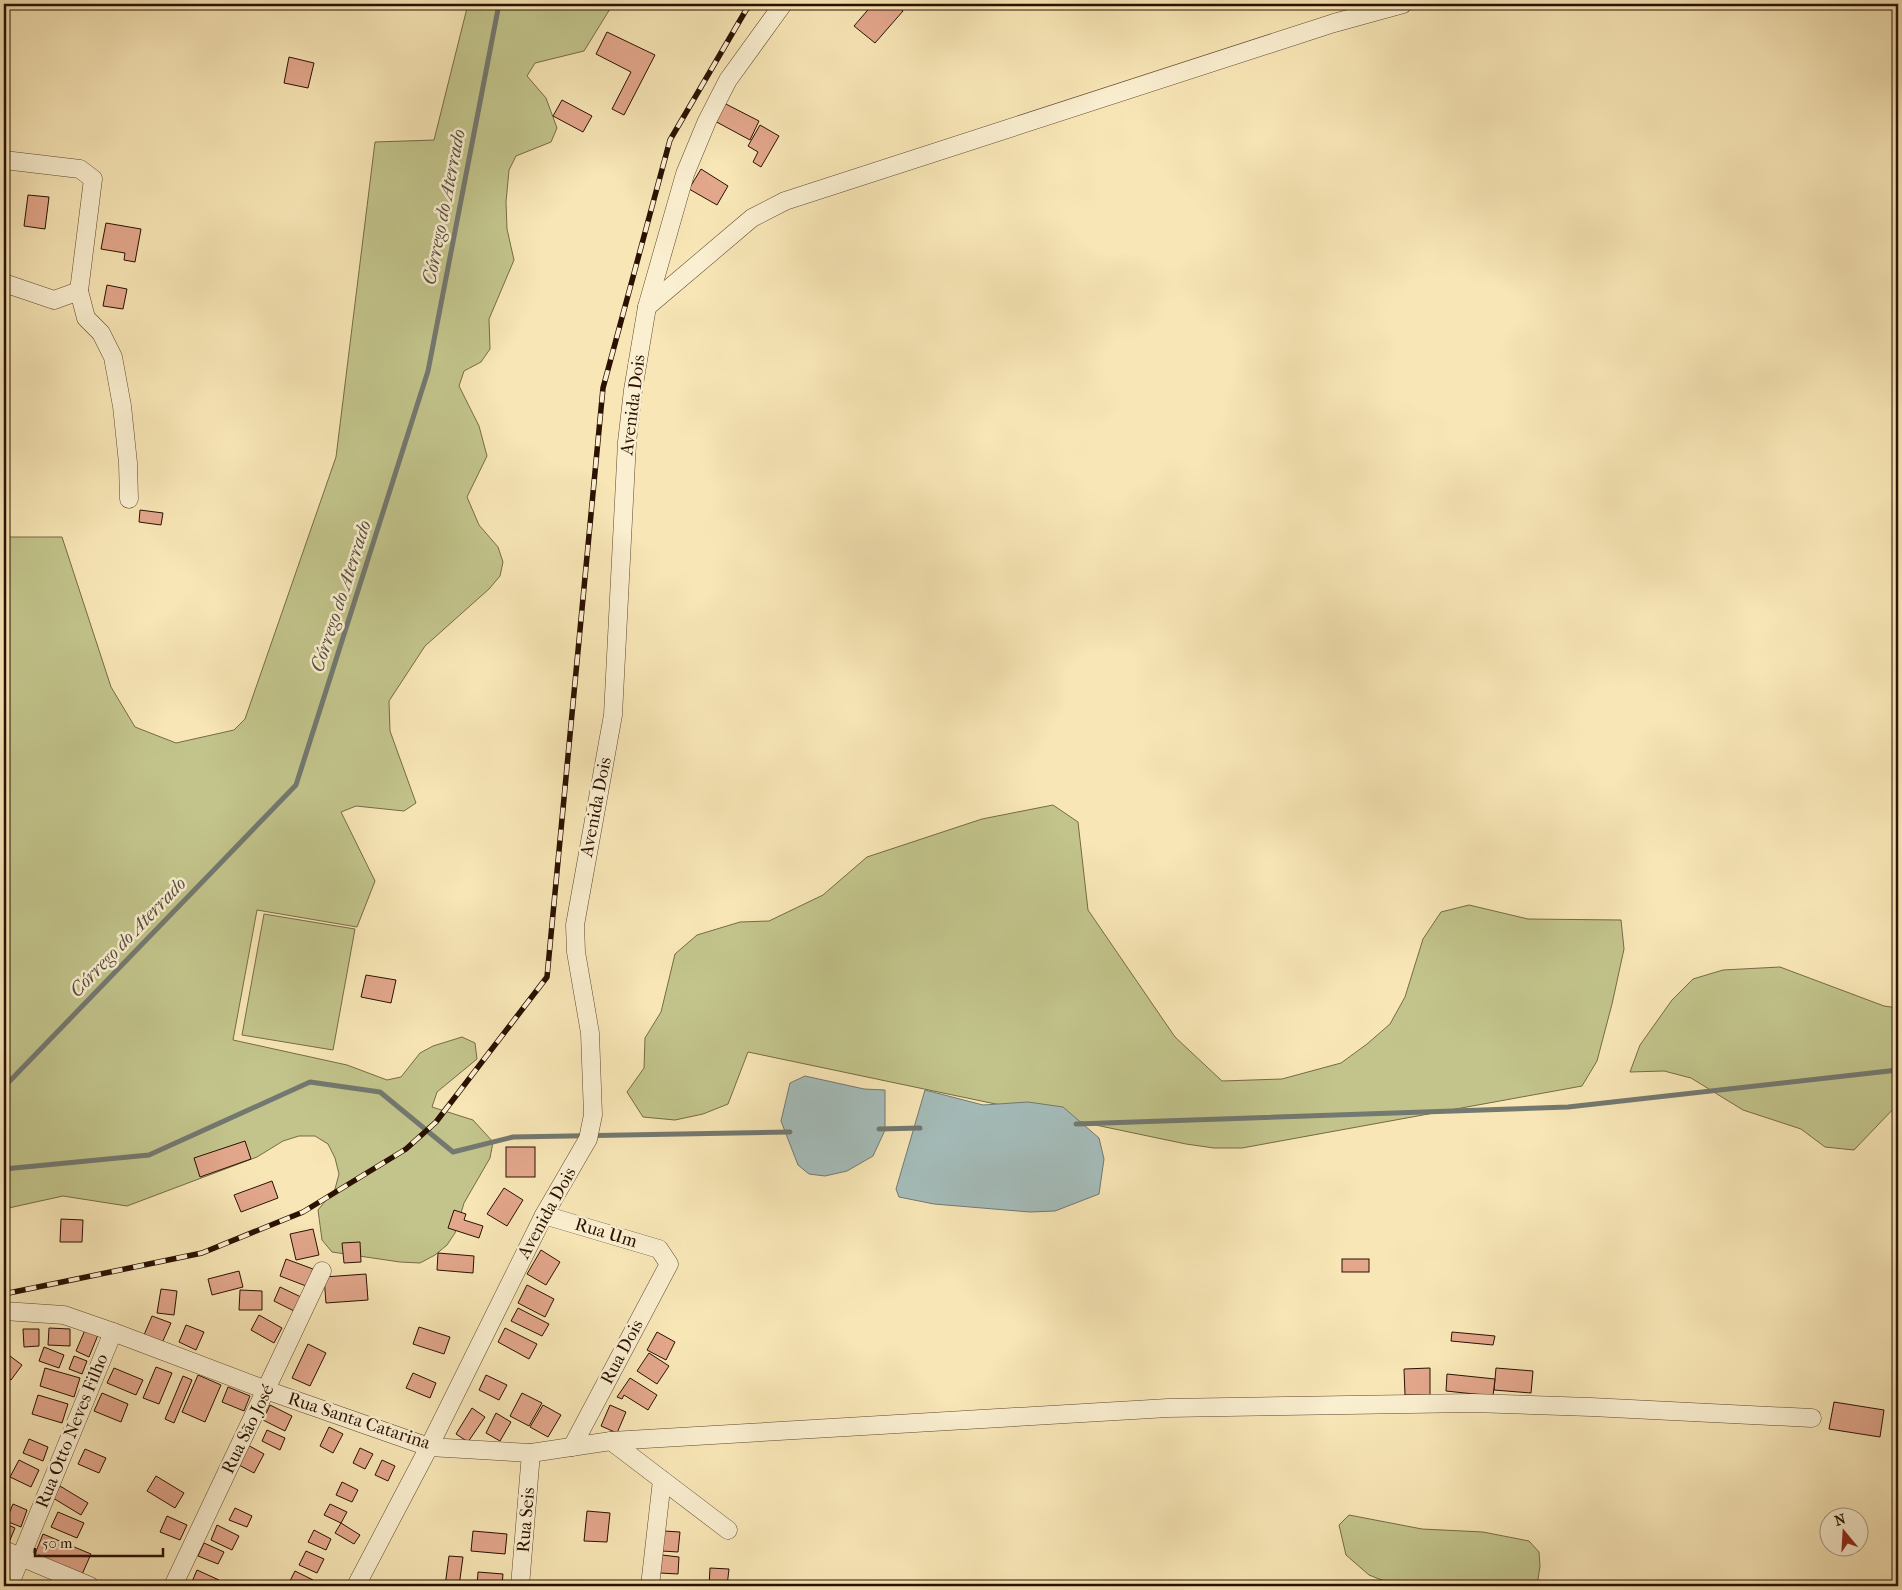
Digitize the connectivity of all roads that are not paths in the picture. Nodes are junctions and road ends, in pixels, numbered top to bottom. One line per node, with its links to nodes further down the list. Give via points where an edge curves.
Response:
1 (783, 4): 6 (street, Avenida Dois, via 728,80 707,122 685,174)
2 (1403, 4): 6 (street, via 1334,23 785,202 752,218)
3 (4, 160): 5 (street, via 80,169 94,179)
4 (4, 283): 5 (street, via 54,300)
5 (78, 291): 7 (street, via 86,318 101,332 113,357 122,406)
6 (646, 307): 8 (street, Avenida Dois, via 627,442 612,715 575,926 576,952 590,1033 593,1115 590,1134)
7 (129, 500)
8 (544, 1214): 9 (street, Rua Um, via 659,1249); 16 (street, Avenida Dois)
9 (665, 1257): 17 (street, Rua Dois, via 669,1264)
10 (322, 1271): 13 (street, Rua São José)
11 (4, 1311): 12 (street, Rua Santa Catarina, via 64,1315)
12 (113, 1332): 13 (street, Rua Santa Catarina); 22 (street, Rua Otto Neves Filho)
13 (266, 1390): 16 (street, Rua Santa Catarina); 25 (street, Rua São José)
14 (1812, 1418): 15 (street, Rua Santa Catarina, via 1472,1403 1168,1408)
15 (611, 1441): 17 (street, Rua Santa Catarina); 19 (street)
16 (428, 1447): 18 (street, Rua Santa Catarina); 26 (street, Avenida Dois)
17 (572, 1447): 18 (street, Rua Santa Catarina)
18 (531, 1453): 27 (street, Rua Seis)
19 (662, 1480): 20 (street); 28 (street)
20 (728, 1530)
21 (4, 1550): 22 (street)
22 (21, 1557): 23 (street, Rua Otto Neves Filho); 24 (street)
23 (9, 1586)
24 (90, 1586)
25 (173, 1586)
26 (356, 1586)
27 (520, 1586)
28 (650, 1586)

